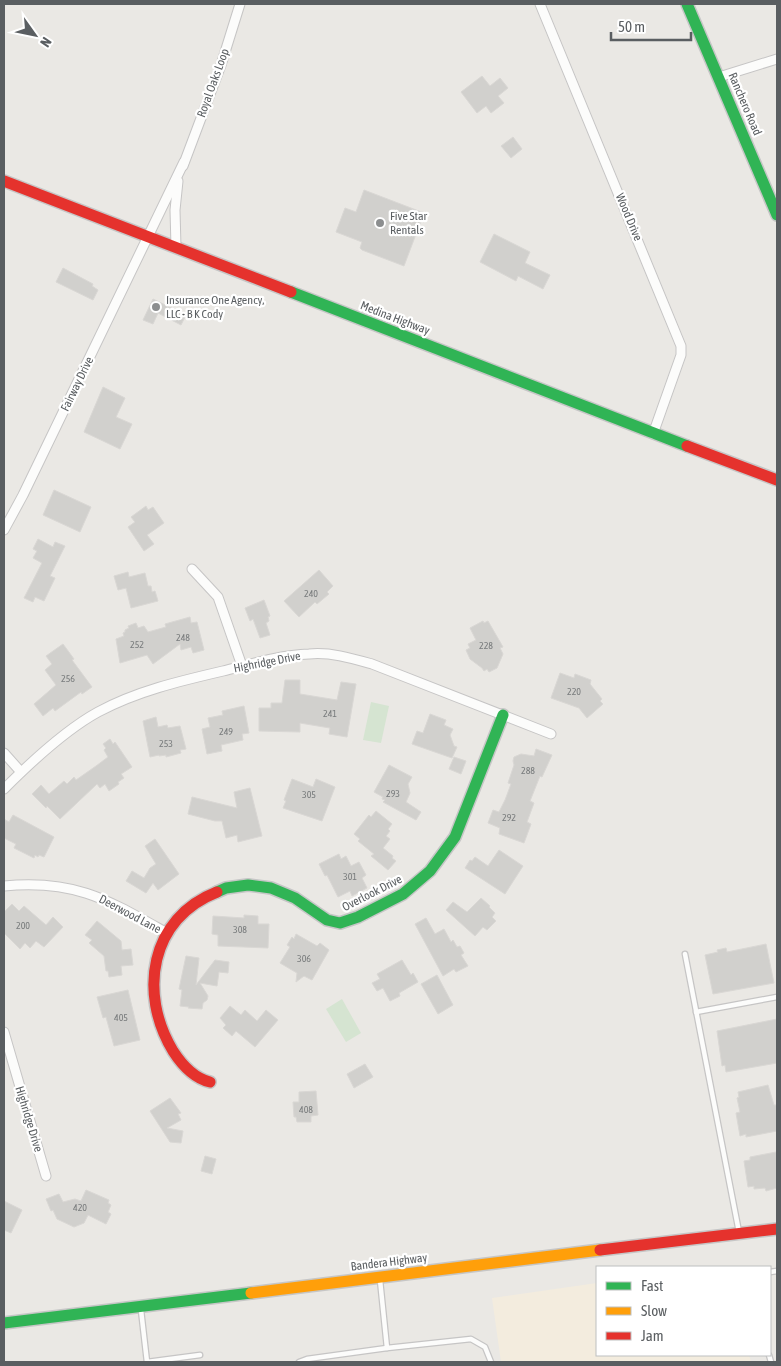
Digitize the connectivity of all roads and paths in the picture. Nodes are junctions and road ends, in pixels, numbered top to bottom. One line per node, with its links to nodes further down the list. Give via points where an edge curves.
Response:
1 (240, 4): 6 (street, Royal Oaks Loop)
2 (540, 4): 11 (street, Wood Drive, via 681,346 682,355)
3 (687, 4): 5 (main road, Ranchero Road)
4 (777, 59): 5 (street)
5 (718, 77): 8 (main road, Ranchero Road)
6 (184, 162): 9 (street, Royal Oaks Loop); 10 (street, Royal Oaks Loop, via 176,198)
7 (4, 181): 9 (main road, Medina Highway)
8 (777, 213)
9 (148, 236): 10 (main road, Medina Highway); 13 (street, Fairway Drive)
10 (176, 247): 11 (main road, Medina Highway)
11 (653, 434): 12 (main road, Medina Highway)
12 (777, 480)
13 (4, 530)
14 (192, 569): 15 (street, via 218,597)
15 (242, 666): 16 (street, Highridge Drive, via 309,654 342,655); 19 (street, Highridge Drive, via 122,699 73,729)
16 (504, 715): 17 (street, Highridge Drive); 22 (main road, Overlook Drive, via 455,837 444,856 410,889 342,923 333,923 291,895 270,888 246,886 223,889 201,898 180,914)
17 (551, 734)
18 (4, 753): 19 (street)
19 (21, 772): 20 (street, Highridge Drive)
20 (4, 789)
21 (4, 886): 22 (street, Deerwood Lane, via 50,885 76,889 120,906)
22 (167, 933): 27 (main road, Overlook Drive, via 156,961 152,987 156,1012 164,1033 185,1066 196,1077)
23 (684, 954): 25 (lane)
24 (777, 996): 25 (lane)
25 (696, 1012): 30 (lane)
26 (4, 1032): 28 (street, Highridge Drive)
27 (210, 1082)
28 (46, 1176)
29 (777, 1230): 30 (main road, Bandera Highway)
30 (739, 1234): 31 (main road, Bandera Highway)
31 (380, 1276): 32 (main road, Bandera Highway); 34 (lane)
32 (141, 1306): 33 (main road, Bandera Highway); 36 (lane)
33 (4, 1323)
34 (387, 1348): 37 (lane); 38 (lane, via 470,1339 485,1347)
35 (200, 1355): 36 (lane)
36 (147, 1362)
37 (299, 1362)
38 (491, 1362)

